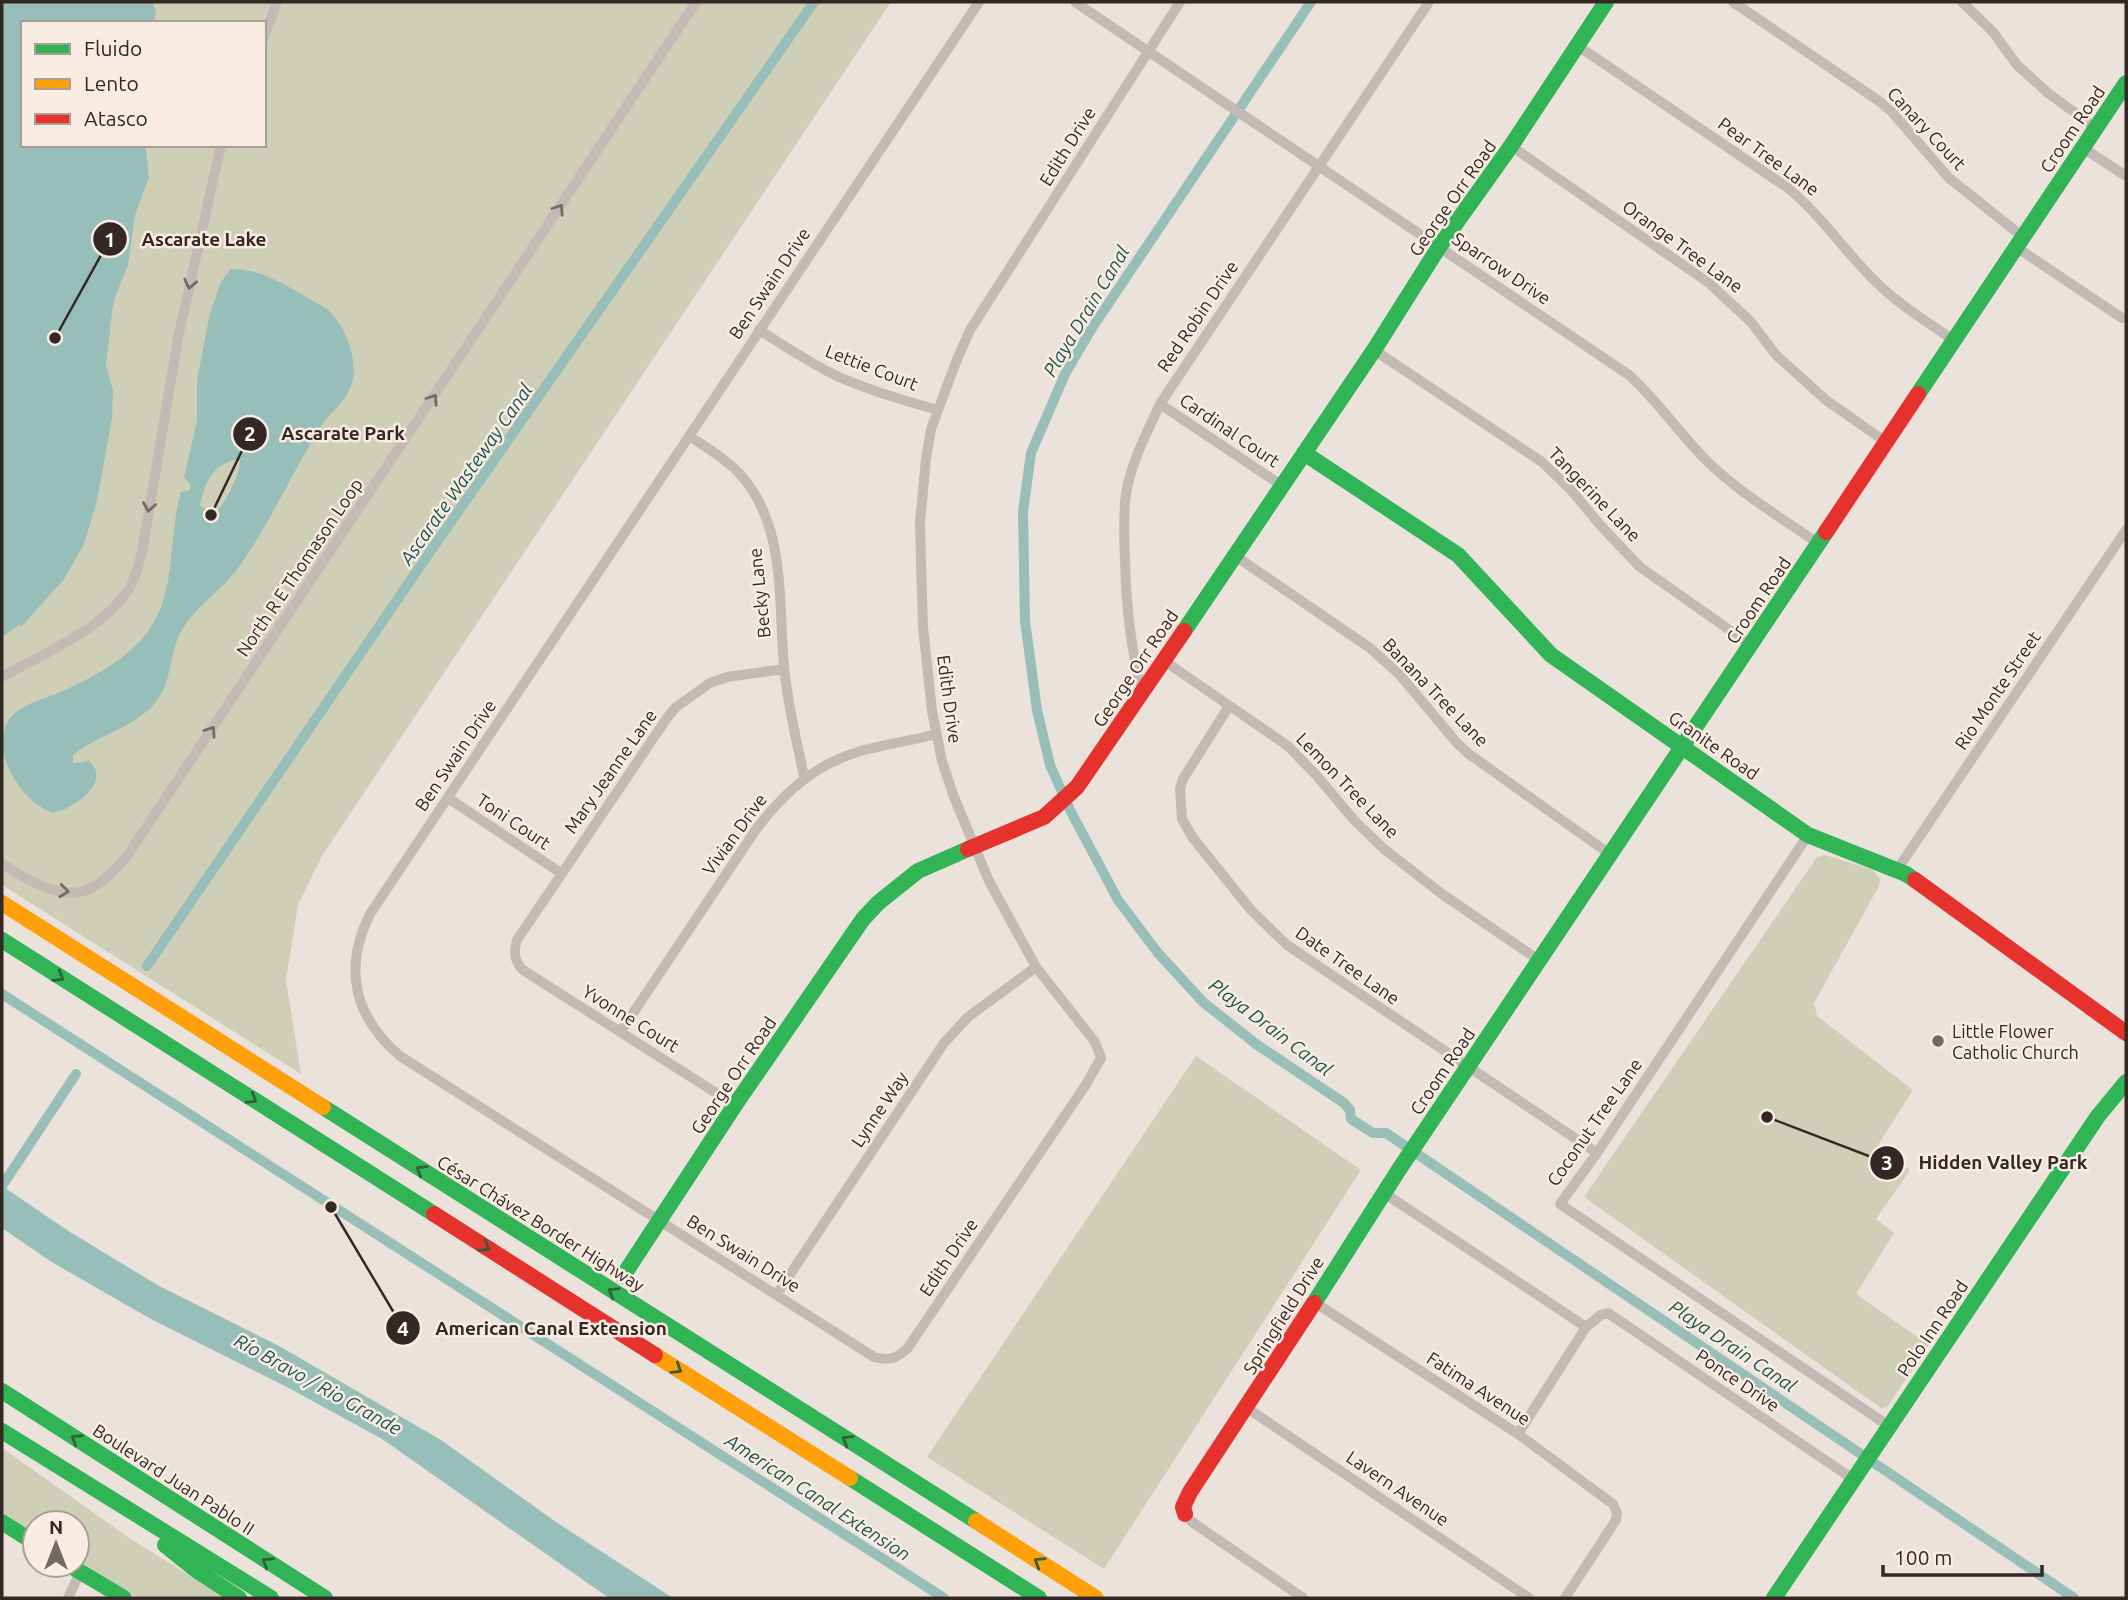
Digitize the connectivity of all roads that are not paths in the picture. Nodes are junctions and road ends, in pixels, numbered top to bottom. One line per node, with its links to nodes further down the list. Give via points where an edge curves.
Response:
1 (276, 2): 10 (street)
2 (696, 2): 48 (street, North R E Thomason Loop, one-way to 2, via 44,887 77,892 99,883 125,859)
3 (979, 2): 23 (street, Ben Swain Drive)
4 (1075, 2): 12 (street, Sparrow Drive)
5 (1180, 2): 12 (street, Edith Drive)
6 (1429, 2): 18 (street, Red Robin Drive)
7 (1606, 2): 11 (main road, George Orr Road)
8 (1733, 2): 20 (street, Canary Court, via 1891,111 1950,178)
9 (1962, 2): 14 (street, via 1993,32 2017,65)
10 (266, 31)
11 (1578, 46): 15 (main road, George Orr Road); 24 (street, Pear Tree Lane, via 1788,188 1879,284)
12 (1148, 51): 18 (street, Sparrow Drive); 27 (street, Edith Drive, via 970,330)
13 (2126, 83): 14 (main road, Croom Road)
14 (2096, 128): 17 (main road, Croom Road)
15 (1511, 146): 21 (main road, George Orr Road); 29 (street, Orange Tree Lane, via 1709,282 1751,322 1776,355)
16 (221, 147): 38 (street, one-way to 38, via 178,338 137,571 130,587 105,615)
17 (2083, 148): 19 (street); 20 (main road, Croom Road)
18 (1318, 165): 21 (street, Sparrow Drive); 26 (street, Red Robin Drive)
19 (2126, 176)
20 (2020, 242): 22 (street, Canary Court); 24 (main road, Croom Road)
21 (1439, 247): 25 (main road, George Orr Road); 33 (street, Sparrow Drive, via 1629,375 1728,480)
22 (2123, 318)
23 (759, 330): 27 (street, Lettie Court, via 840,377); 28 (street, Ben Swain Drive)
24 (1954, 341): 29 (main road, Croom Road)
25 (1374, 350): 30 (main road, George Orr Road); 35 (street, Tangerine Lane, via 1542,461 1640,567)
26 (1160, 404): 31 (street, Cardinal Court); 39 (street, Red Robin Drive, via 1132,471 1124,521 1130,640)
27 (938, 410): 41 (street, Edith Drive, via 926,459 920,522 923,627)
28 (690, 436): 37 (street, Becky Lane, via 737,471 761,507 776,555); 44 (street, Ben Swain Drive)
29 (1886, 442): 33 (main road, Croom Road)
30 (1304, 453): 31 (main road, George Orr Road); 42 (main road, Granite Road, via 1449,548 1552,655)
31 (1281, 485): 34 (main road, George Orr Road)
32 (2126, 530): 49 (street, Rio Monte Street)
33 (1819, 544): 35 (main road, Croom Road)
34 (1234, 555): 36 (main road, George Orr Road); 47 (street, Banana Tree Lane, via 1370,648 1469,754)
35 (1751, 645): 42 (main road, Croom Road)
36 (1163, 660): 39 (main road, George Orr Road); 40 (street, Lemon Tree Lane)
37 (784, 669): 43 (street, Becky Lane); 50 (street, Mary Jeanne Lane, via 710,683 677,707)
38 (2, 677)
39 (1142, 691): 46 (main road, George Orr Road, via 1106,747 1057,807 1032,823)
40 (1229, 706): 54 (street, Lemon Tree Lane, via 1298,755 1384,849); 58 (street, Date Tree Lane, via 1180,789 1182,819 1193,838 1251,910 1287,946)
41 (936, 734): 43 (street, Vivian Drive, via 860,751); 46 (street, Edith Drive)
42 (1683, 747): 45 (main road, Granite Road); 47 (main road, Croom Road)
43 (804, 777): 56 (street, Vivian Drive, via 757,828)
44 (448, 798): 50 (street, Toni Court); 64 (street, Ben Swain Drive, via 362,929 355,963 365,1014 384,1043 400,1056)
45 (1808, 835): 49 (main road, Granite Road); 62 (street, Coconut Tree Lane)
46 (974, 846): 55 (street, Edith Drive); 60 (main road, George Orr Road, via 918,871 870,911)
47 (1611, 855): 54 (main road, Croom Road)
48 (2, 864)
49 (1897, 870): 57 (main road, Granite Road)
50 (561, 873): 53 (street, Mary Jeanne Lane, via 517,940)
51 (2, 903): 88 (main road, César Chávez Border Highway, one-way to 51)
52 (2, 940): 87 (main road, one-way to 87)
53 (515, 955): 56 (street, Yvonne Court, via 523,970)
54 (1540, 961): 58 (main road, Croom Road)
55 (1036, 967): 66 (street, Lynne Way, via 968,1017 944,1043); 69 (street, Edith Drive, via 1095,1042 1100,1061 907,1349)
56 (621, 1031): 60 (street, Yvonne Court)
57 (2126, 1033)
58 (1468, 1068): 61 (main road, Croom Road); 62 (street, Date Tree Lane)
59 (2126, 1082): 72 (main road, Polo Inn Road, via 2098,1116)
60 (735, 1105): 64 (main road, George Orr Road)
61 (1420, 1139): 63 (main road, Springfield Drive)
62 (1597, 1153): 72 (street, Coconut Tree Lane, via 1561,1200 1562,1206)
63 (1384, 1193): 67 (main road, Springfield Drive); 68 (street)
64 (659, 1220): 65 (main road, George Orr Road); 66 (street, Ben Swain Drive)
65 (623, 1276)
66 (777, 1294): 69 (street, Ben Swain Drive, via 874,1357)
67 (1314, 1302): 71 (main road, Springfield Drive); 74 (street, Fatima Avenue)
68 (1586, 1327): 74 (street); 75 (street, Ponce Drive, via 1603,1314 1612,1315)
69 (891, 1360)
70 (2, 1391): 86 (main road, Boulevard Juan Pablo II, one-way to 70)
71 (1247, 1408): 77 (main road, Springfield Drive, via 1190,1492); 90 (street, Lavern Avenue)
72 (1889, 1426): 75 (main road, Polo Inn Road)
73 (2, 1431): 76 (main road)
74 (1518, 1434): 91 (street, Fatima Avenue, via 1613,1504 1617,1513)
75 (1855, 1475): 92 (main road, Polo Inn Road)
76 (116, 1503): 84 (main road, via 179,1557); 85 (main road)
77 (1185, 1514): 89 (street)
78 (2, 1522): 79 (main road)
79 (21, 1534)
80 (91, 1578): 83 (main road)
81 (72, 1579): 82 (street)
82 (68, 1598)
83 (124, 1598)
84 (239, 1598)
85 (271, 1598)
86 (325, 1598)
87 (1040, 1598)
88 (1096, 1598)
89 (1303, 1598)
90 (1528, 1598)
91 (1565, 1598)
92 (1774, 1598)

